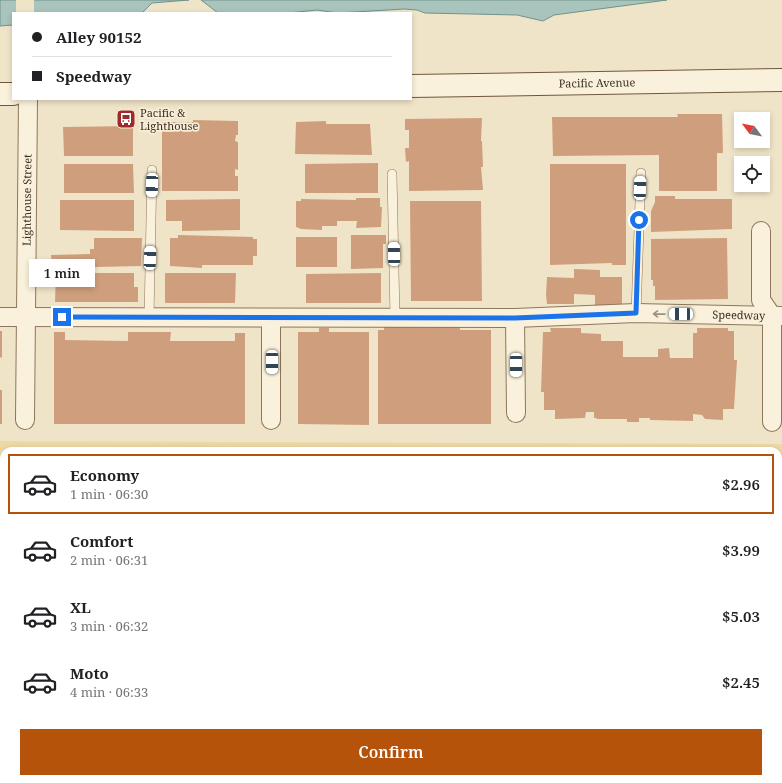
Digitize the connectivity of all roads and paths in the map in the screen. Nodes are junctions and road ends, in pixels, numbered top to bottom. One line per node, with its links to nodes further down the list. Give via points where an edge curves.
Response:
1 (782, 80): 2 (street, Pacific Avenue)
2 (412, 86)
3 (0, 94): 4 (street)
4 (12, 94)
5 (28, 100): 13 (street, Lighthouse Street)
6 (152, 170): 14 (lane)
7 (641, 173): 10 (lane)
8 (392, 174): 16 (lane)
9 (761, 231): 11 (street, via 761,300)
10 (636, 313): 11 (street, Speedway, one-way to 10); 17 (street, Speedway)
11 (777, 316): 21 (street)
12 (0, 317): 13 (street, Speedway)
13 (26, 317): 14 (street, Speedway); 19 (street, Lighthouse Street)
14 (149, 317): 15 (street, Speedway)
15 (272, 318): 16 (street, Speedway); 20 (street)
16 (395, 318): 17 (street, Speedway)
17 (515, 318): 18 (street)
18 (516, 413)
19 (25, 420)
20 (271, 420)
21 (772, 422)

